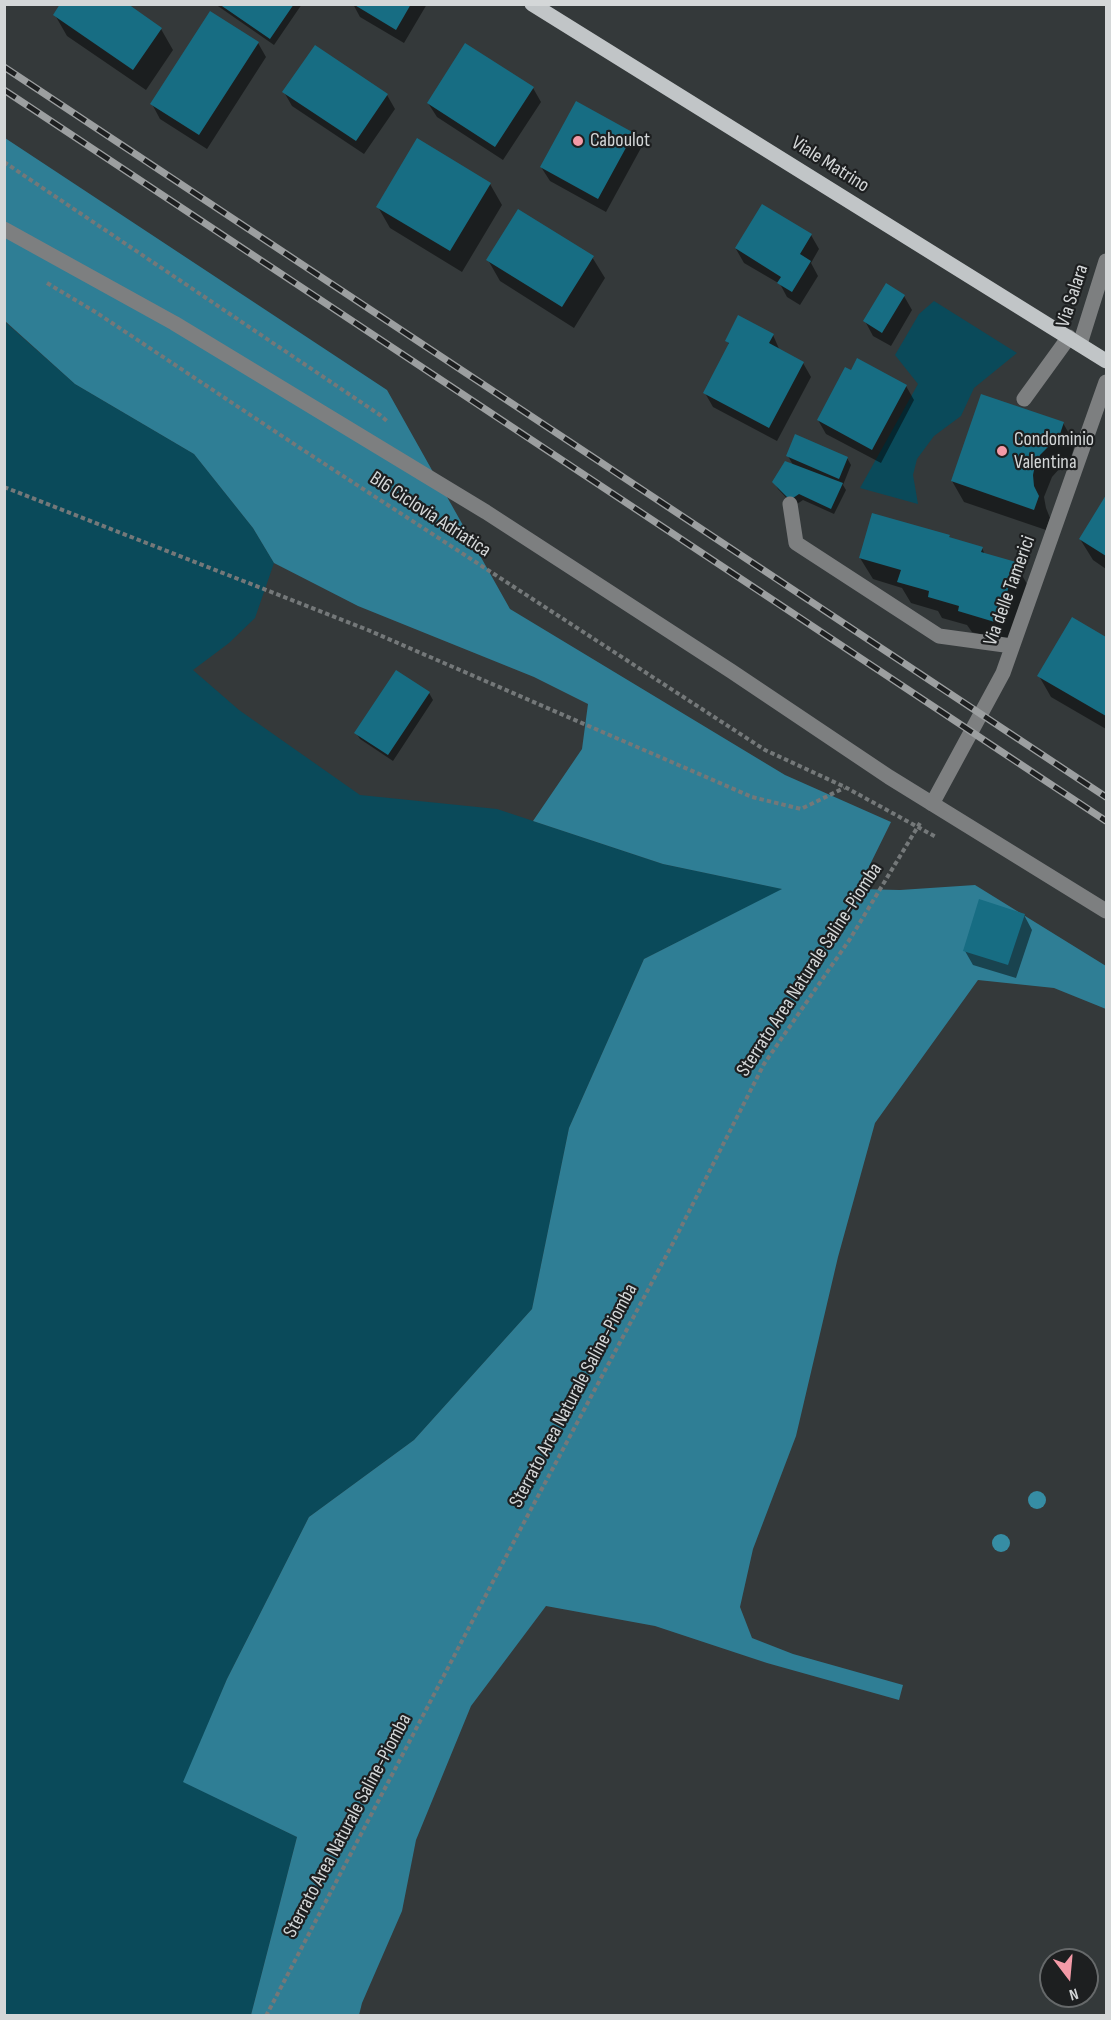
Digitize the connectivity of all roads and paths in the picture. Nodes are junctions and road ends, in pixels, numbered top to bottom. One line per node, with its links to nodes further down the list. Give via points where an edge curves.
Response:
1 (532, 4): 6 (main road, Viale Matrino)
2 (4, 162): 10 (path)
3 (4, 229): 14 (street, via 174,323 486,512)
4 (1107, 261): 6 (street, Via Salara)
5 (39, 278): 11 (path, BI6 Ciclovia Adriatica, via 765,750 844,787 801,808 752,797 368,630)
6 (1075, 341): 7 (main road, Viale Matrino); 9 (street, Via Salara)
7 (1107, 361)
8 (1107, 382): 13 (street, Via delle Tamerici)
9 (1024, 399)
10 (389, 423)
11 (4, 487)
12 (790, 504): 13 (street, via 796,543 939,636)
13 (1012, 646): 14 (street, Via delle Tamerici)
14 (932, 804): 15 (street); 16 (path, Sterrato Area Naturale Saline-Piomba, via 850,939 764,1064)
15 (1107, 911)
16 (266, 2016)

